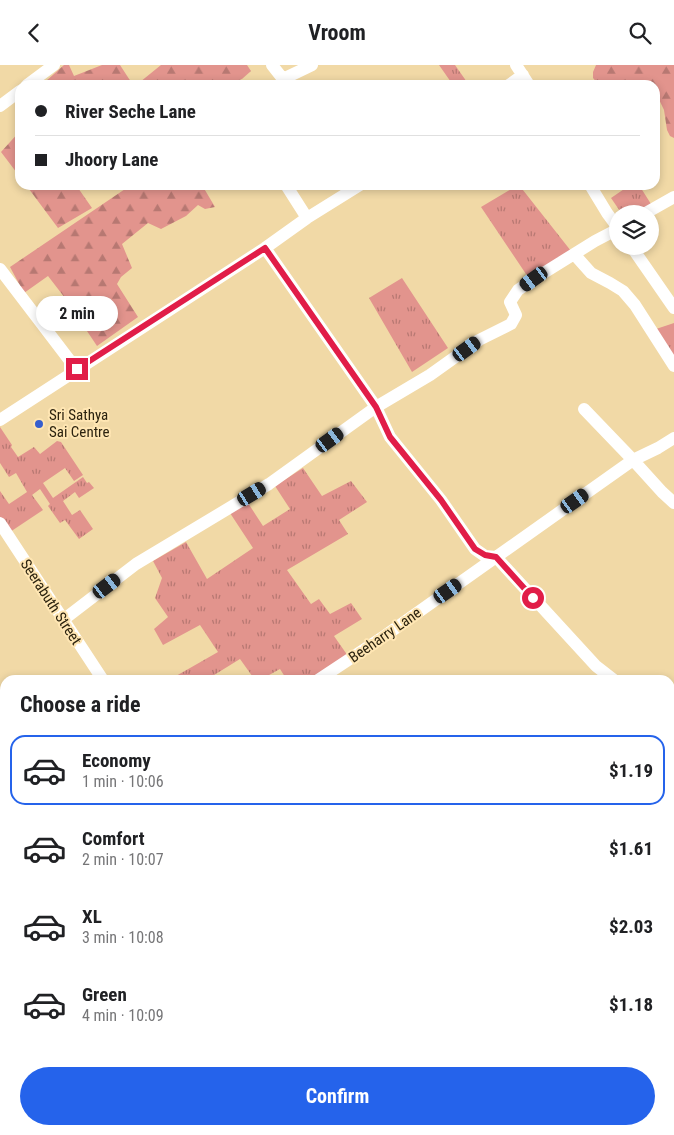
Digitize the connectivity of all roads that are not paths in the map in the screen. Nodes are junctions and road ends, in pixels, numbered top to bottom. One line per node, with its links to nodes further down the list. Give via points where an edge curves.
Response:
1 (54, 65): 4 (street)
2 (272, 65): 5 (street)
3 (312, 65): 6 (street)
4 (34, 80)
5 (283, 80)
6 (287, 80)
7 (15, 95): 8 (street)
8 (0, 106)
9 (289, 190): 15 (street)
10 (352, 190): 15 (street)
11 (593, 190): 14 (street)
12 (674, 197): 13 (street)
13 (659, 206)
14 (609, 214)
15 (307, 218): 17 (street)
16 (609, 233): 18 (street)
17 (265, 248): 23 (street); 24 (street)
18 (574, 254): 22 (street, via 591,273 623,291); 24 (street, via 518,290 510,302 516,315 511,324 479,340 430,375)
19 (637, 255): 21 (street)
20 (0, 269): 23 (street)
21 (674, 308)
22 (674, 366)
23 (77, 369): 26 (street)
24 (376, 407): 31 (street, via 390,437 441,500 475,549); 32 (street, via 269,484 136,564)
25 (584, 409): 28 (street)
26 (0, 420)
27 (674, 438): 28 (street, Beeharry Lane)
28 (633, 459): 29 (street); 31 (street, Beeharry Lane)
29 (674, 503)
30 (0, 523): 32 (street, Seerabuth Street)
31 (496, 557): 34 (street, Beeharry Lane); 35 (street)
32 (63, 620): 33 (street, Seerabuth Street)
33 (100, 675)
34 (326, 675)
35 (608, 675)

